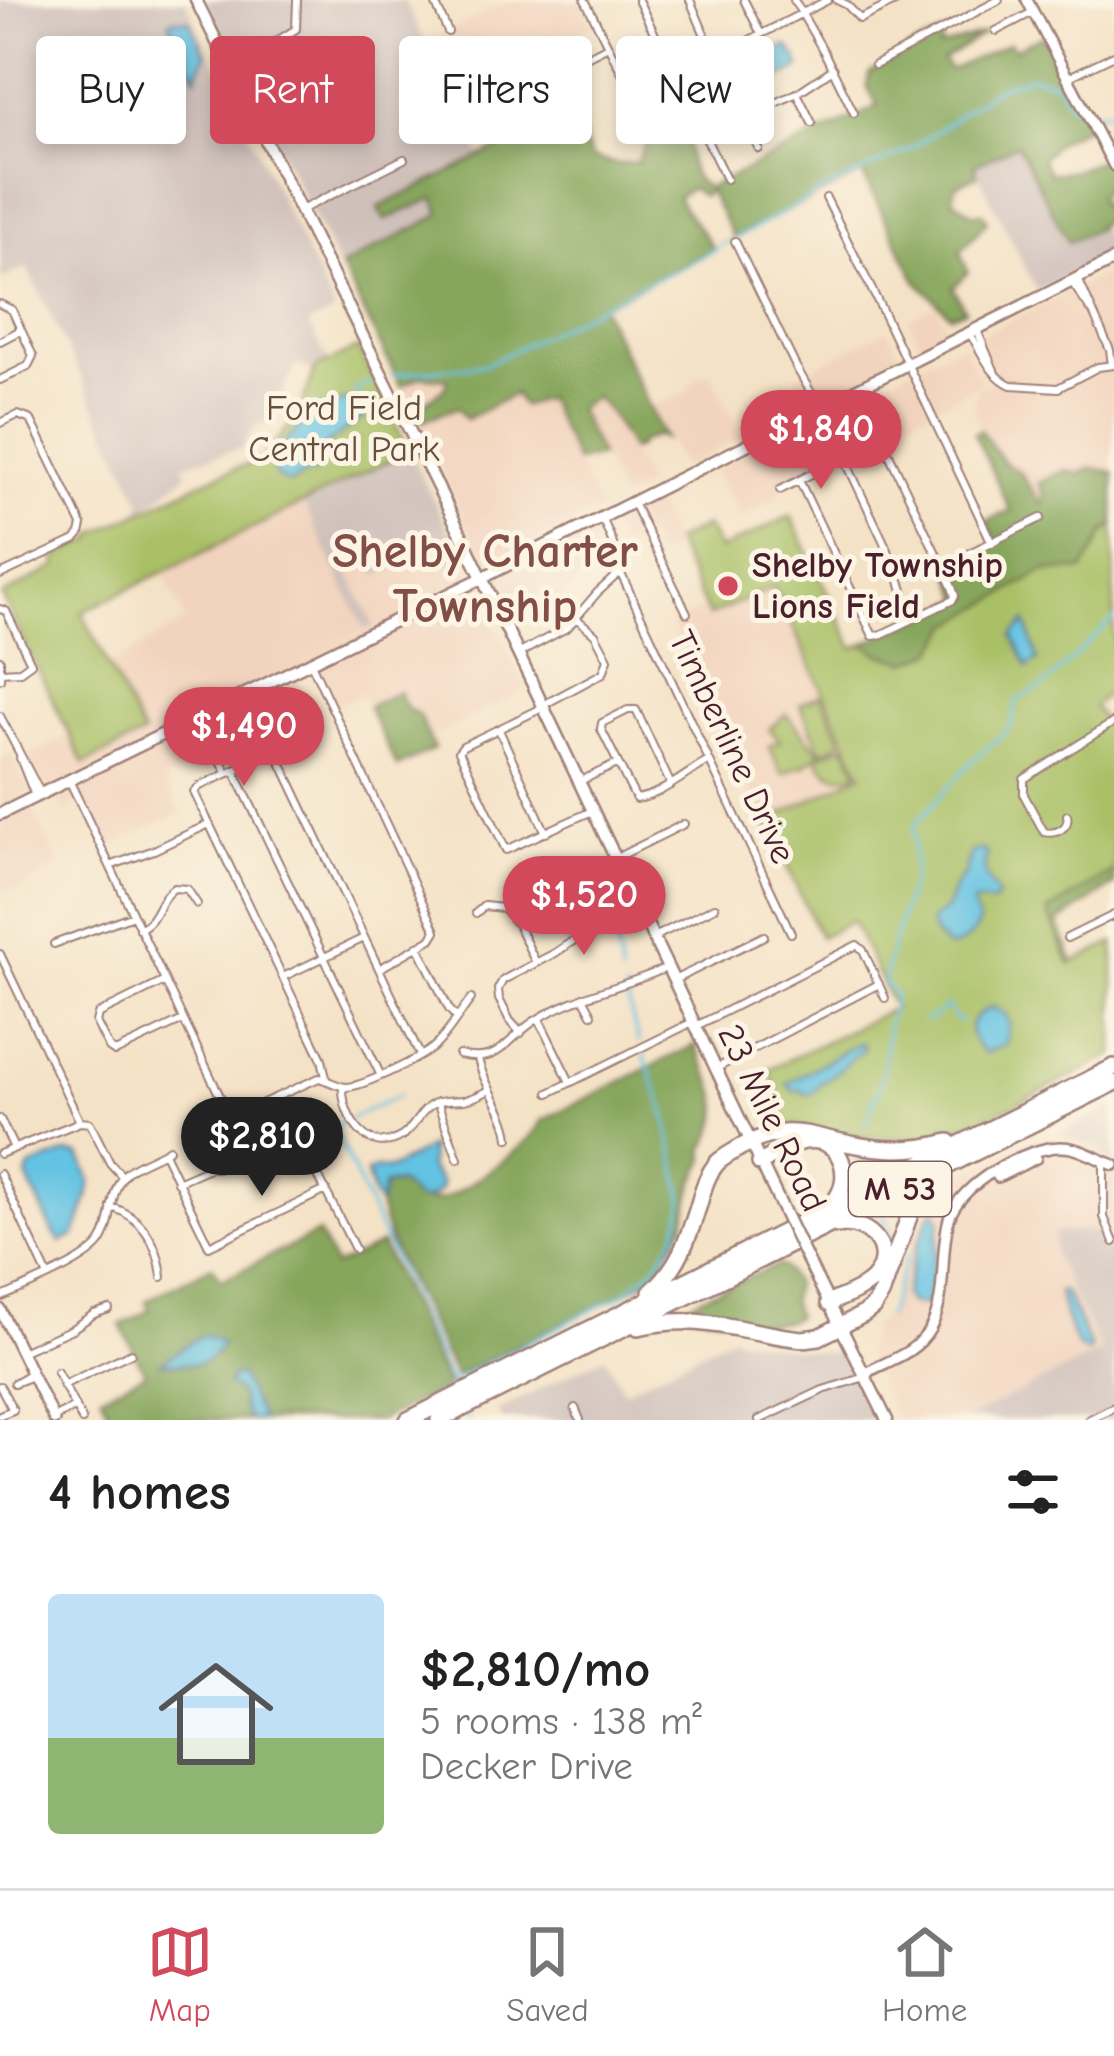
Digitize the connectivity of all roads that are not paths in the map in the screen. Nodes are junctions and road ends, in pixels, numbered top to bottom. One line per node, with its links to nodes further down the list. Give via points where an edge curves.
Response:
1 (196, 0): 19 (main road, 23 Mile Road)
2 (297, 0): 20 (street, via 296,29)
3 (585, 0): 24 (street)
4 (638, 0): 21 (street)
5 (690, 0): 22 (street)
6 (744, 0): 18 (street)
7 (794, 0): 14 (street)
8 (828, 0): 14 (street)
9 (837, 0): 10 (street, via 860,20)
10 (899, 0)
11 (1000, 0): 28 (street)
12 (1027, 0): 15 (street)
13 (438, 2): 17 (street)
14 (800, 12): 18 (street); 29 (street)
15 (1033, 12): 16 (street); 30 (street)
16 (995, 31)
17 (448, 32)
18 (761, 34): 23 (street)
19 (214, 36)
20 (285, 36)
21 (656, 36)
22 (705, 36)
23 (757, 36)
24 (608, 46): 25 (street); 27 (street)
25 (592, 54)
26 (1114, 55): 30 (street)
27 (616, 61)
28 (875, 65)
29 (832, 69): 31 (street); 33 (street)
30 (1067, 78): 40 (street)
31 (797, 93): 32 (street); 34 (street)
32 (774, 104)
33 (854, 113)
34 (812, 123)
35 (268, 144): 43 (main road, 23 Mile Road)
36 (709, 144): 41 (street)
37 (756, 144): 38 (street)
38 (759, 149)
39 (404, 159): 43 (street)
40 (1114, 166)
41 (726, 178)
42 (826, 198): 51 (street)
43 (301, 210): 66 (main road, 23 Mile Road)
44 (735, 241): 54 (street)
45 (1114, 260): 46 (main road)
46 (1074, 279): 49 (main road); 52 (street)
47 (0, 304): 48 (street)
48 (21, 330): 50 (street); 53 (street, via 32,362)
49 (972, 330): 51 (main road); 52 (street, via 994,373 1011,385 1058,388)
50 (0, 341)
51 (907, 363): 54 (main road); 62 (street)
52 (1113, 365)
53 (0, 380)
54 (820, 408): 56 (street); 59 (main road)
55 (0, 423): 65 (street, via 15,416 31,421 82,530)
56 (842, 453): 57 (street); 63 (street, via 878,434); 69 (street)
57 (799, 480): 58 (street); 69 (street, via 874,637)
58 (780, 490)
59 (632, 502): 60 (main road); 68 (street)
60 (602, 517): 64 (street, Timberline Drive); 66 (main road)
61 (1041, 518): 62 (street)
62 (992, 543): 63 (street)
63 (943, 566): 69 (street, via 955,598)
64 (620, 572): 70 (street); 80 (street, Timberline Drive)
65 (0, 575)
66 (482, 578): 71 (main road, 23 Mile Road); 73 (main road)
67 (0, 609): 74 (street, via 31,663)
68 (687, 614)
69 (916, 617)
70 (577, 619): 71 (street); 75 (street, via 601,642 605,670)
71 (518, 654): 75 (main road, 23 Mile Road)
72 (0, 661): 74 (street)
73 (310, 663): 77 (main road); 108 (street, via 436,934)
74 (0, 674)
75 (543, 706): 79 (street); 84 (main road, 23 Mile Road)
76 (0, 716): 86 (street)
77 (199, 717): 82 (street); 83 (main road)
78 (1114, 722): 89 (street, via 1024,779 1044,832 1064,827)
79 (499, 730): 92 (street); 92 (street, via 459,749 506,850)
80 (710, 761): 85 (street); 102 (street, Timberline Drive)
81 (617, 764): 84 (street); 85 (street, via 636,799); 85 (street, via 601,726 635,709)
82 (230, 772): 90 (street, via 194,791); 104 (street, via 275,753); 110 (street)
83 (69, 780): 86 (main road); 94 (street)
84 (578, 782): 87 (main road, 23 Mile Road)
85 (671, 785)
86 (38, 795): 88 (main road)
87 (592, 811): 92 (street); 93 (main road, 23 Mile Road)
88 (0, 814)
89 (1067, 815)
90 (209, 824): 94 (street); 114 (street)
91 (684, 824): 93 (street)
92 (546, 832)
93 (615, 859): 97 (main road, 23 Mile Road)
94 (110, 866): 100 (street)
95 (197, 904): 101 (street, via 188,889 174,888)
96 (715, 907): 105 (street)
97 (638, 908): 105 (main road, 23 Mile Road); 111 (street)
98 (476, 913): 111 (street, via 503,908)
99 (1114, 914): 106 (street)
100 (133, 915): 101 (street); 107 (street)
101 (139, 929): 115 (street)
102 (790, 933)
103 (764, 936): 116 (street)
104 (364, 938): 110 (street); 113 (street)
105 (652, 938): 112 (main road, 23 Mile Road)
106 (1068, 938)
107 (54, 944)
108 (418, 946): 113 (street); 122 (street)
109 (0, 953): 142 (street)
110 (324, 958): 114 (street); 132 (street)
111 (536, 963): 126 (street, via 500,983)
112 (667, 968): 116 (main road, 23 Mile Road); 118 (street)
113 (380, 969): 127 (street)
114 (284, 977): 133 (street)
115 (165, 981): 124 (street); 124 (street, via 96,1016 109,1048)
116 (673, 981): 125 (main road, 23 Mile Road)
117 (879, 984): 119 (street); 125 (street, via 856,945); 131 (street)
118 (583, 997): 121 (street); 123 (street)
119 (885, 998)
120 (471, 999): 122 (street)
121 (592, 1014)
122 (457, 1017): 127 (street)
123 (539, 1018): 126 (street); 134 (street)
124 (183, 1019): 144 (street)
125 (694, 1024): 131 (main road, 23 Mile Road); 134 (street)
126 (520, 1033): 129 (street)
127 (420, 1055): 132 (street)
128 (459, 1055): 129 (street)
129 (478, 1058): 137 (street)
130 (1114, 1067): 143 (highway, M 53)
131 (715, 1069): 146 (main road, 23 Mile Road)
132 (380, 1075): 136 (street)
133 (326, 1078): 136 (street); 140 (street)
134 (570, 1082): 138 (street)
135 (1114, 1083): 147 (highway, M 53)
136 (343, 1087): 139 (street, via 351,1121 373,1140 404,1135)
137 (490, 1090): 139 (street); 145 (street)
138 (549, 1093)
139 (437, 1102): 150 (street)
140 (263, 1103)
141 (0, 1119): 148 (street)
142 (80, 1122): 148 (street); 154 (street, via 90,1123)
143 (1000, 1123): 146 (highway, via 908,1149 790,1132); 158 (highway, M 53)
144 (239, 1136)
145 (509, 1138)
146 (750, 1142): 151 (main road, 23 Mile Road); 168 (highway, via 711,1172 667,1277)
147 (994, 1143): 160 (highway, M 53); 169 (highway, via 924,1191 876,1304)
148 (14, 1148): 149 (street)
149 (0, 1154)
150 (458, 1159)
151 (760, 1163): 158 (highway, via 808,1141 832,1148 845,1183 836,1201); 160 (main road, 23 Mile Road, bridge)
152 (1109, 1163): 159 (street, via 1104,1216); 175 (street, via 1043,1152 964,1201 940,1321 915,1355)
153 (0, 1174): 162 (street)
154 (123, 1177): 155 (street, via 166,1151); 157 (street)
155 (177, 1182): 156 (street, via 209,1168 253,1166 301,1142); 156 (street, via 209,1246)
156 (326, 1190): 161 (street)
157 (111, 1207): 162 (street, via 98,1245); 163 (street, via 142,1225)
158 (812, 1217): 168 (highway, M 53)
159 (1114, 1242)
160 (804, 1243): 165 (main road, 23 Mile Road); 165 (highway, via 852,1223 880,1247 874,1278); 170 (highway, M 53)
161 (355, 1249)
162 (48, 1274): 164 (street)
163 (162, 1277)
164 (0, 1298)
165 (829, 1303): 169 (main road, 23 Mile Road)
166 (0, 1309): 172 (street)
167 (110, 1309): 172 (street)
168 (608, 1319): 184 (highway, M 53)
169 (840, 1327): 170 (highway, via 803,1340 678,1320); 175 (main road, 23 Mile Road)
170 (588, 1345): 185 (highway, M 53)
171 (130, 1353): 176 (street)
172 (22, 1354): 174 (street)
173 (56, 1372): 176 (street)
174 (32, 1374): 177 (street); 182 (street)
175 (866, 1377): 187 (street); 188 (main road, 23 Mile Road)
176 (63, 1385): 178 (street)
177 (1, 1387): 181 (street, via 13,1410)
178 (74, 1406): 182 (street); 183 (street)
179 (1114, 1407): 189 (street)
180 (574, 1408): 186 (street)
181 (0, 1415)
182 (52, 1417)
183 (82, 1420)
184 (408, 1420)
185 (439, 1420)
186 (580, 1420)
187 (759, 1420)
188 (887, 1420)
189 (1088, 1420)

